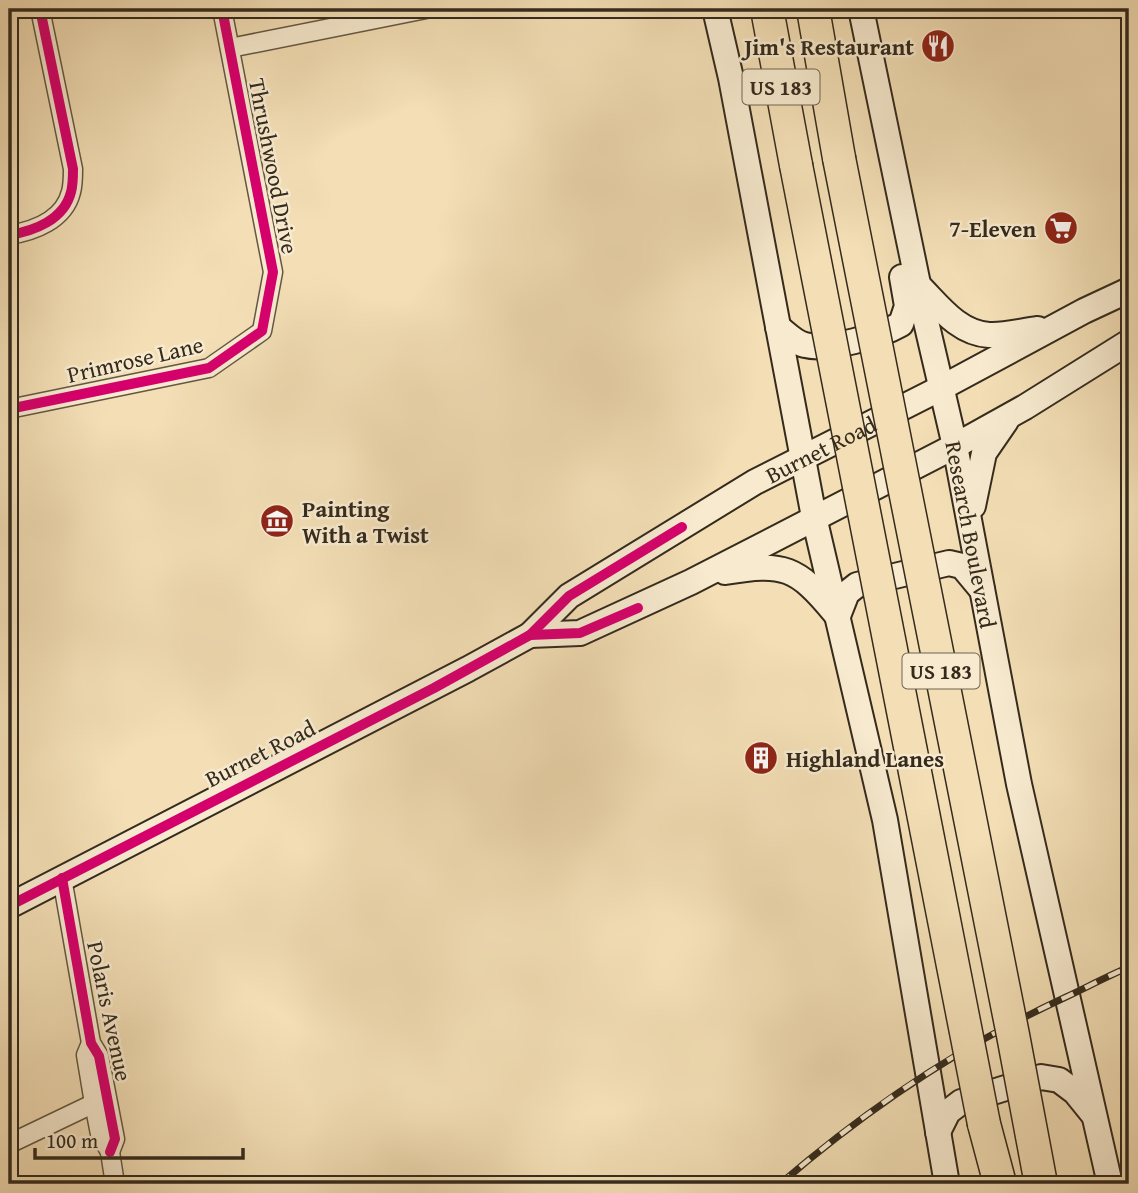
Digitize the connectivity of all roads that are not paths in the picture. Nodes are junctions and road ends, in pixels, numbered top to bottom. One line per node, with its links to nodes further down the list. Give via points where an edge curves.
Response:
1 (40, 9): 10 (street, via 73,169 71,193 63,209 48,222)
2 (222, 9): 8 (street, Thrushwood Drive)
3 (426, 9): 8 (street)
4 (715, 9): 14 (main road)
5 (766, 9): 33 (highway, US 183, bridge)
6 (813, 9): 30 (highway, US 183, bridge)
7 (861, 9): 9 (main road, Research Boulevard)
8 (230, 48): 15 (street, Thrushwood Drive, via 273,272)
9 (898, 185): 11 (main road, Research Boulevard); 14 (main road, via 887,212 907,306 901,324 887,332 822,347 802,345)
10 (9, 235)
11 (919, 286): 13 (main road, via 954,322 971,332 990,335); 17 (main road, Research Boulevard)
12 (1129, 290): 13 (main road, Burnet Road)
13 (1056, 326): 17 (main road, Burnet Road)
14 (778, 327): 21 (main road)
15 (262, 331): 18 (street, Primrose Lane, via 209,368)
16 (1129, 342): 19 (main road, Burnet Road)
17 (942, 388): 20 (main road, Research Boulevard); 21 (main road, Burnet Road)
18 (9, 409)
19 (1010, 415): 20 (main road, Burnet Road); 23 (main road, via 984,453)
20 (955, 446): 22 (main road, Burnet Road); 23 (main road, Research Boulevard)
21 (803, 458): 22 (main road); 27 (main road, Burnet Road, via 755,482 569,596)
22 (814, 517): 24 (main road, Burnet Road); 26 (main road)
23 (970, 520): 25 (main road, Research Boulevard)
24 (704, 575): 26 (main road, via 758,566 789,570 817,591); 27 (main road, Burnet Road, via 580,633)
25 (982, 591): 26 (main road, via 962,566 949,563 857,585 847,593); 32 (main road, Research Boulevard, via 1019,784)
26 (838, 616): 34 (main road, via 885,820)
27 (530, 635): 28 (main road, Burnet Road)
28 (62, 878): 29 (main road, Burnet Road); 31 (street, Polaris Avenue, via 91,1043 86,1055)
29 (9, 906)
30 (1013, 1035): 40 (highway, US 183, bridge); 41 (highway, bridge, via 1045,1114)
31 (100, 1100): 35 (street); 36 (street, Polaris Avenue, via 100,1134 110,1152)
32 (1095, 1116): 34 (main road, via 1059,1080 1041,1077 961,1102 948,1112); 42 (main road, Research Boulevard)
33 (984, 1124): 38 (highway); 39 (highway, US 183)
34 (938, 1132): 37 (main road)
35 (9, 1144)
36 (116, 1184)
37 (947, 1184)
38 (986, 1184)
39 (1000, 1184)
40 (1041, 1184)
41 (1062, 1184)
42 (1111, 1184)

